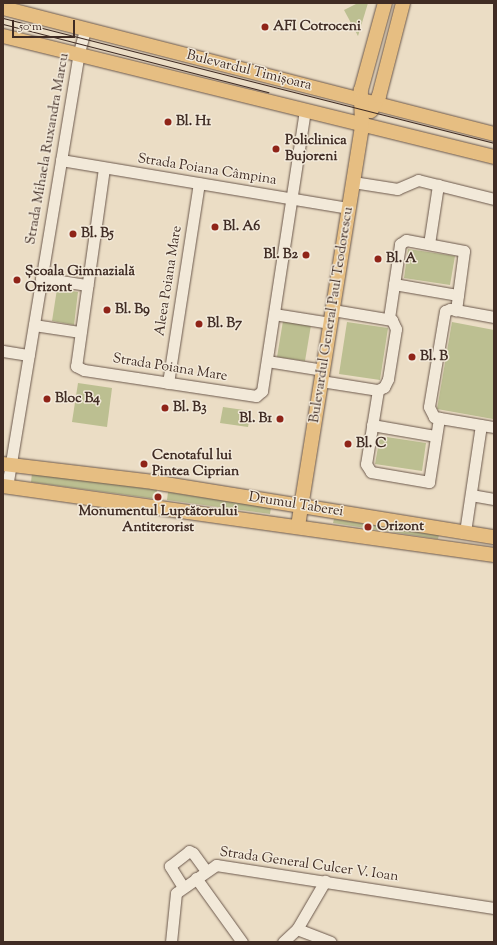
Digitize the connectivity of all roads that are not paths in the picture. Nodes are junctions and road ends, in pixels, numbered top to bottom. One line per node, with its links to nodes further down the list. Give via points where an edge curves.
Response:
1 (385, 3): 7 (main road, Bulevardul General Paul Teodorescu)
2 (403, 3): 10 (main road, Bulevardul General Paul Teodorescu, via 381,90)
3 (3, 8): 4 (main road, Bulevardul Timișoara)
4 (85, 29): 6 (street, Strada Mihaela Ruxandra Marcu); 8 (main road, Bulevardul Timișoara)
5 (3, 36): 6 (main road, Bulevardul Timișoara)
6 (78, 56): 11 (main road, Bulevardul Timișoara); 15 (street, Strada Mihaela Ruxandra Marcu)
7 (367, 66): 8 (main road, via 356,81); 9 (main road, Bulevardul General Paul Teodorescu)
8 (333, 92): 9 (main road, Bulevardul Timișoara)
9 (361, 100): 10 (main road, Bulevardul Timișoara); 12 (main road, Bulevardul General Paul Teodorescu)
10 (375, 103): 12 (main road, Bulevardul General Paul Teodorescu); 13 (main road, Bulevardul Timișoara)
11 (305, 111): 12 (main road, Bulevardul Timișoara); 20 (street, Strada Poiana Mare)
12 (362, 125): 14 (main road, Bulevardul Timișoara); 17 (main road, Bulevardul General Paul Teodorescu)
13 (494, 134)
14 (494, 157)
15 (61, 160): 16 (street, Strada Poiana Câmpina); 24 (street, Strada Mihaela Ruxandra Marcu)
16 (104, 168): 18 (street, Strada Poiana Câmpina); 26 (street, Strada Poiana Mare)
17 (353, 182): 19 (street, via 394,189 418,180); 22 (main road, Bulevardul General Paul Teodorescu)
18 (199, 183): 20 (street, Strada Poiana Câmpina); 39 (street, Aleea Poiana Mare)
19 (438, 185): 21 (street); 23 (street)
20 (292, 199): 22 (street, Strada Poiana Câmpina); 29 (street, Strada Poiana Mare)
21 (494, 199)
22 (349, 208): 30 (main road, Bulevardul General Paul Teodorescu)
23 (429, 244): 25 (street, via 402,242); 27 (street, via 464,251)
24 (41, 278): 26 (street); 33 (street, Strada Mihaela Ruxandra Marcu)
25 (394, 284): 27 (street); 32 (street)
26 (87, 285): 34 (street, Strada Poiana Mare)
27 (458, 294): 28 (street)
28 (456, 310): 31 (street); 41 (street, via 447,310 444,314 429,407 431,414)
29 (274, 314): 30 (street); 37 (street, Strada Poiana Mare)
30 (331, 316): 32 (street); 38 (main road, Bulevardul General Paul Teodorescu)
31 (494, 317)
32 (389, 318): 40 (street, via 396,329 388,379 384,387)
33 (34, 325): 34 (street); 36 (street, Strada Mihaela Ruxandra Marcu)
34 (80, 332): 39 (street, Strada Poiana Mare, via 75,362 78,368)
35 (3, 351): 36 (street)
36 (29, 355): 46 (street, Strada Mihaela Ruxandra Marcu)
37 (267, 361): 38 (street); 39 (street, Strada Poiana Mare, via 262,391 256,396)
38 (322, 376): 40 (street); 50 (main road, Bulevardul General Paul Teodorescu)
39 (168, 382)
40 (378, 390): 42 (street)
41 (439, 418): 43 (street); 45 (street)
42 (372, 425): 45 (street); 45 (street, via 366,464 368,470 374,473 429,482)
43 (482, 425): 44 (street); 48 (street)
44 (494, 427)
45 (436, 436)
46 (7, 464): 47 (street, Strada Mihaela Ruxandra Marcu); 50 (main road, Drumul Taberei, via 153,482)
47 (5, 487): 51 (main road, Drumul Taberei)
48 (471, 495): 49 (street); 53 (street)
49 (494, 498)
50 (301, 506): 51 (main road, Bulevardul General Paul Teodorescu); 52 (main road, Drumul Taberei)
51 (298, 526): 55 (main road, Drumul Taberei)
52 (446, 529): 53 (main road, Drumul Taberei); 55 (main road)
53 (466, 532): 54 (main road, Drumul Taberei)
54 (494, 537)
55 (443, 548): 56 (main road, Drumul Taberei)
56 (494, 556)
57 (206, 870): 58 (street, Strada General Culcer V. Ioan); 59 (street, Strada General Culcer V. Ioan, via 216,865); 60 (street, via 189,851 170,866)
58 (196, 878): 60 (street, Strada General Culcer V. Ioan); 64 (street)
59 (325, 881): 61 (street, Strada General Culcer V. Ioan); 62 (street)
60 (182, 887): 63 (street, via 176,893)
61 (494, 908)
62 (297, 928): 65 (street); 66 (street)
63 (170, 942)
64 (242, 942)
65 (283, 942)
66 (331, 942)

